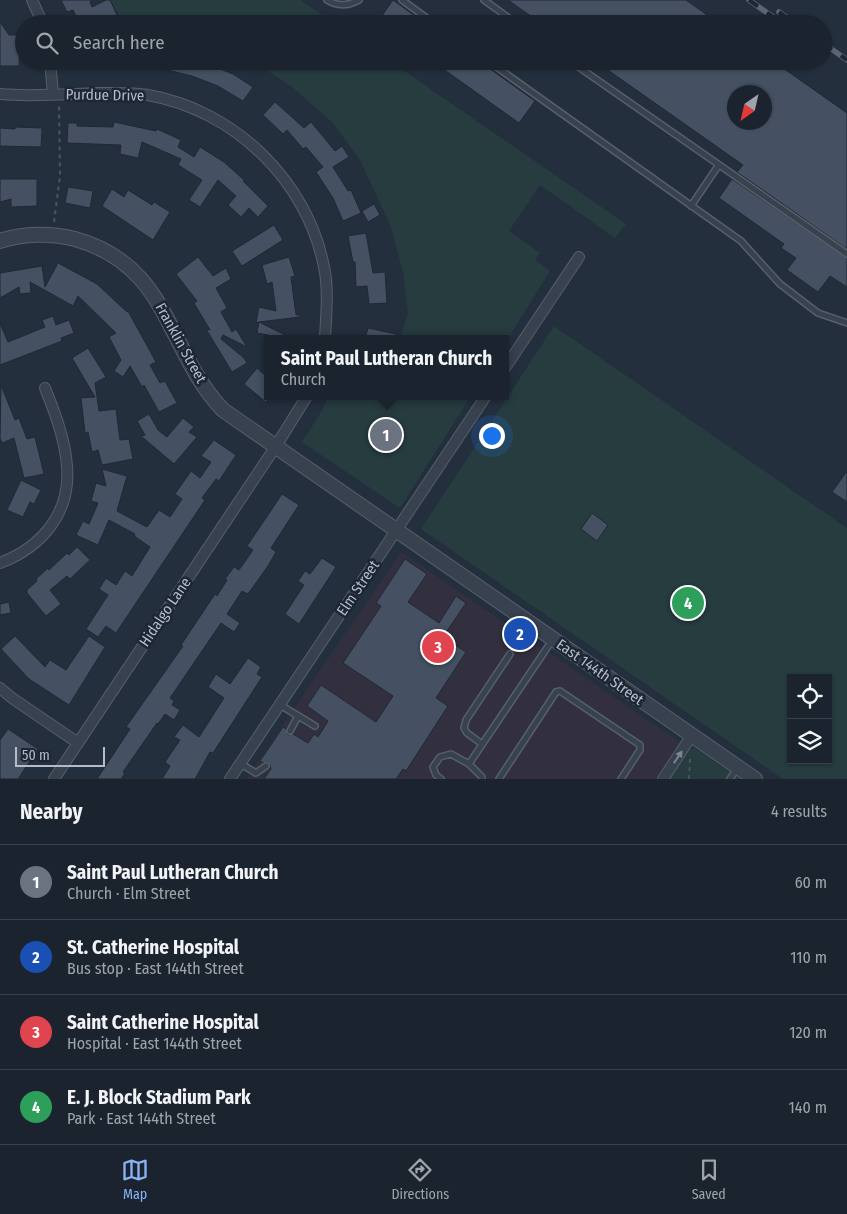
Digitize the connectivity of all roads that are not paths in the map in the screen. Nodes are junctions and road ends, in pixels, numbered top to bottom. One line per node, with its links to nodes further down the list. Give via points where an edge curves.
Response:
1 (32, 0): 6 (street)
2 (327, 0): 3 (lane, via 348,6)
3 (359, 0)
4 (402, 0): 7 (lane)
5 (484, 0): 8 (lane)
6 (39, 15)
7 (423, 15)
8 (505, 15)
9 (51, 70): 13 (street)
10 (501, 70): 15 (lane)
11 (583, 70): 14 (lane)
12 (0, 94): 13 (street, Purdue Drive)
13 (54, 94): 20 (street, Purdue Drive, via 148,95 202,112 248,141 268,159 297,198 317,242 327,290)
14 (718, 166): 15 (lane); 17 (lane)
15 (691, 206): 19 (lane, via 741,241 780,284 818,313)
16 (0, 241): 25 (street, Franklin Street, via 36,235 70,238 87,242 117,259 145,282 155,296 195,373 215,401)
17 (847, 254)
18 (579, 257): 21 (street)
19 (847, 323)
20 (324, 335)
21 (509, 362)
22 (45, 388): 27 (street, via 57,419 67,466 63,502 45,534 30,548)
23 (305, 400): 25 (street)
24 (483, 400): 26 (street, Elm Street)
25 (276, 446): 26 (street, Franklin Street); 36 (street, Hidalgo Lane)
26 (397, 530): 28 (street, East 144th Street); 31 (street, Elm Street)
27 (0, 563)
28 (553, 639): 35 (street, East 144th Street); 37 (lane)
29 (510, 654): 37 (lane, via 466,720 464,728 467,733)
30 (0, 688): 36 (street)
31 (280, 705): 32 (lane); 38 (street, Elm Street)
32 (298, 716): 33 (lane); 34 (lane)
33 (315, 726)
34 (290, 731)
35 (692, 735): 41 (street, East 144th Street); 48 (street, one-way to 35)
36 (78, 742): 42 (street, Hidalgo Lane)
37 (482, 744): 39 (lane)
38 (241, 764): 40 (lane, via 256,773); 43 (street, Elm Street)
39 (469, 764): 44 (lane, via 451,754 440,757 433,767); 45 (lane)
40 (266, 766)
41 (738, 767): 49 (lane); 50 (street, East 144th Street)
42 (54, 779)
43 (230, 779)
44 (441, 779)
45 (482, 779)
46 (499, 779): 47 (lane, via 556,692 560,691 640,745 640,750)
47 (620, 779)
48 (663, 779)
49 (730, 779)
50 (755, 779)

